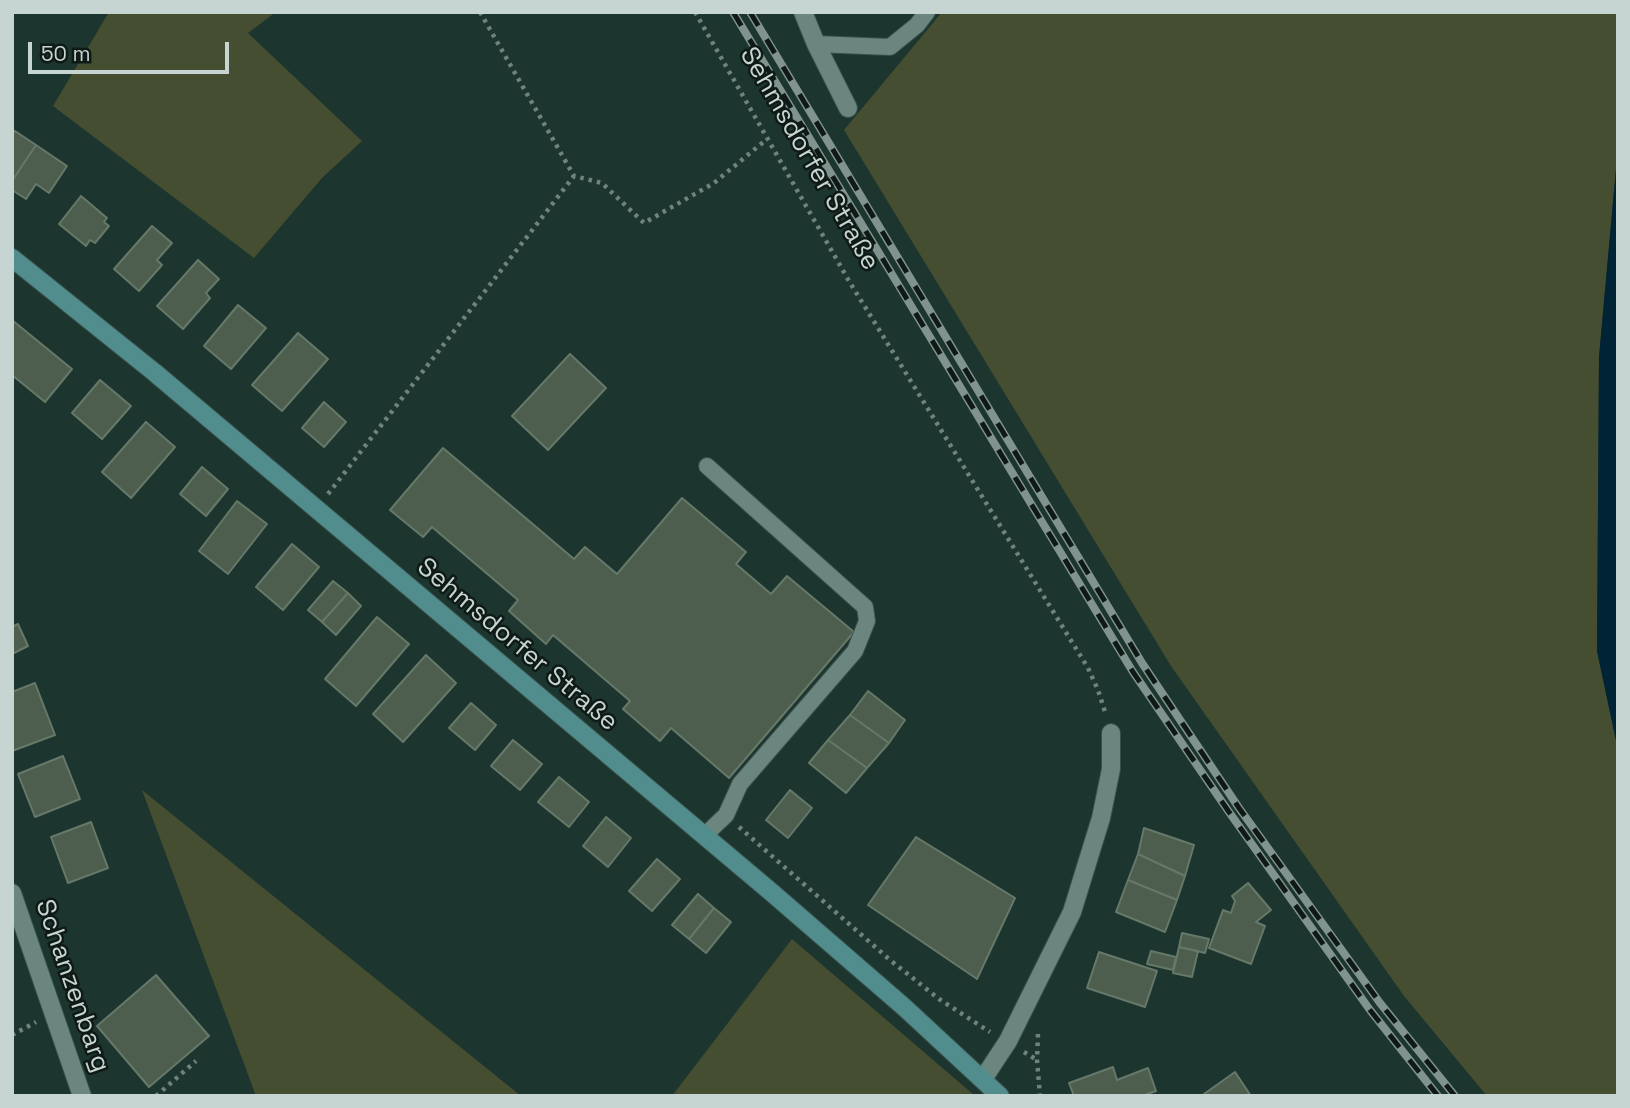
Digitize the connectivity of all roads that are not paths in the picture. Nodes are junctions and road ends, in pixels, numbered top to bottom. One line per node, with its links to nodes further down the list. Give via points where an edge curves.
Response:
1 (803, 12): 3 (street)
2 (927, 12): 3 (lane, via 890,47)
3 (816, 44): 4 (street)
4 (848, 108)
5 (12, 258): 8 (main road, Sehmsdorfer Straße, via 154,372)
6 (707, 466): 8 (lane, via 864,607 867,621 855,651 740,784 726,815)
7 (1111, 733): 10 (street, via 1111,769 1101,818 1072,912 1008,1041)
8 (704, 836): 10 (main road, Sehmsdorfer Straße)
9 (12, 893): 11 (street, Schanzenbarg)
10 (983, 1079): 12 (main road, Sehmsdorfer Straße)
11 (82, 1096)
12 (1000, 1096)

